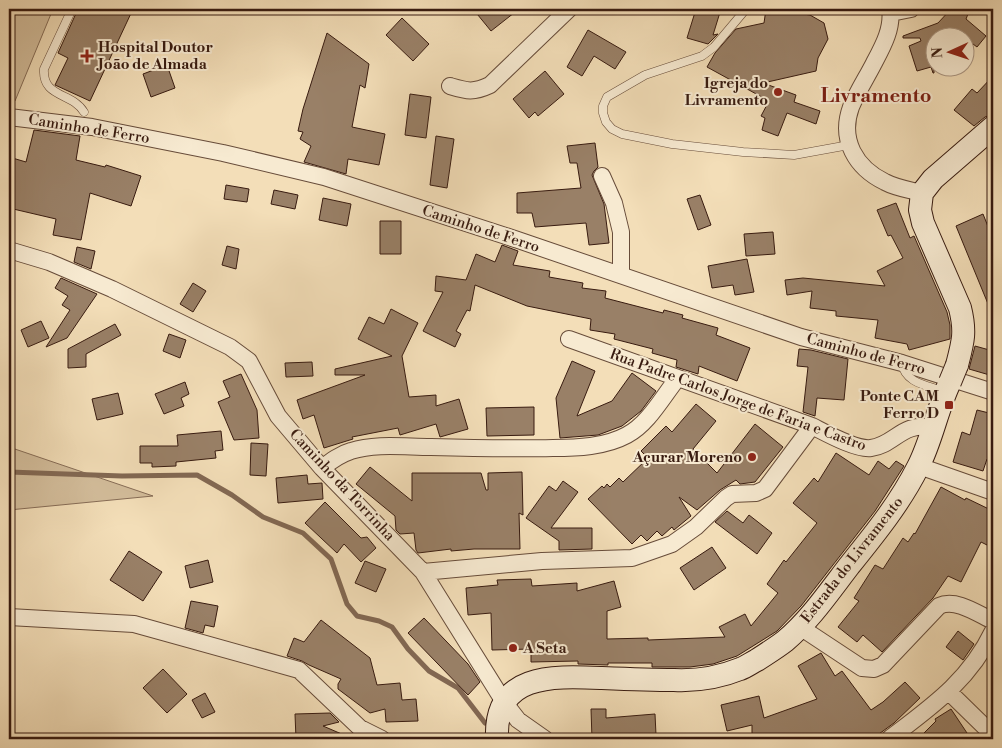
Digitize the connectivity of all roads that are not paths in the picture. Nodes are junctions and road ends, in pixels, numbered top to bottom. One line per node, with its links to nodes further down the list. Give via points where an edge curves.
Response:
1 (72, 9): 7 (lane, via 44,68 44,76 54,92 79,104)
2 (569, 9): 6 (street, via 490,85 468,91)
3 (746, 9): 10 (lane, via 714,47 702,56 646,75 606,97 603,106 606,122 622,134 672,144 752,153 794,155)
4 (911, 9): 5 (street)
5 (890, 11): 10 (street, via 884,44 851,107 846,125)
6 (450, 86)
7 (84, 112)
8 (9, 118): 14 (street, Caminho de Ferro, via 92,126 324,177)
9 (993, 127): 12 (street, via 933,179)
10 (849, 145): 12 (street, via 866,171 886,183)
11 (602, 176): 14 (street, via 622,232)
12 (922, 193): 17 (street, Estrada do Livramento, via 920,210 923,223 960,308 965,331)
13 (9, 250): 22 (street, Caminho da Torrinha, via 49,262 112,289 230,347 249,361 278,416)
14 (621, 275): 17 (street, Caminho de Ferro, via 801,337)
15 (569, 339): 16 (street, Rua Padre Carlos Jorge de Faria e Castro)
16 (677, 378): 19 (street, Rua Padre Carlos Jorge de Faria e Castro); 22 (street, via 636,430 607,444 512,449 379,446 351,451)
17 (949, 378): 18 (street, Caminho de Ferro); 20 (street, Estrada do Livramento)
18 (993, 392)
19 (812, 426): 20 (street, Rua Padre Carlos Jorge de Faria e Castro, via 868,449 908,430 922,426); 24 (street, via 765,489 756,494 732,494 672,544 655,551 632,558 542,561)
20 (932, 428): 21 (street, Estrada do Livramento)
21 (919, 466): 23 (street); 27 (street, Estrada do Livramento, via 879,529)
22 (322, 468): 24 (street, Caminho da Torrinha)
23 (993, 492)
24 (423, 572): 30 (street, Caminho da Torrinha)
25 (9, 617): 32 (street, via 134,624 299,670 360,728)
26 (993, 621): 27 (street, via 954,603 946,603 939,606 883,666 874,670 862,668)
27 (800, 627): 30 (street, Estrada do Livramento, via 773,650 741,669 708,679 574,676 542,679 528,683)
28 (991, 639): 29 (street)
29 (949, 692): 31 (street); 35 (street)
30 (504, 702): 33 (street, via 496,727); 34 (street, Caminho da Torrinha, via 518,720)
31 (993, 735)
32 (382, 739)
33 (497, 739)
34 (545, 739)
35 (889, 739)

